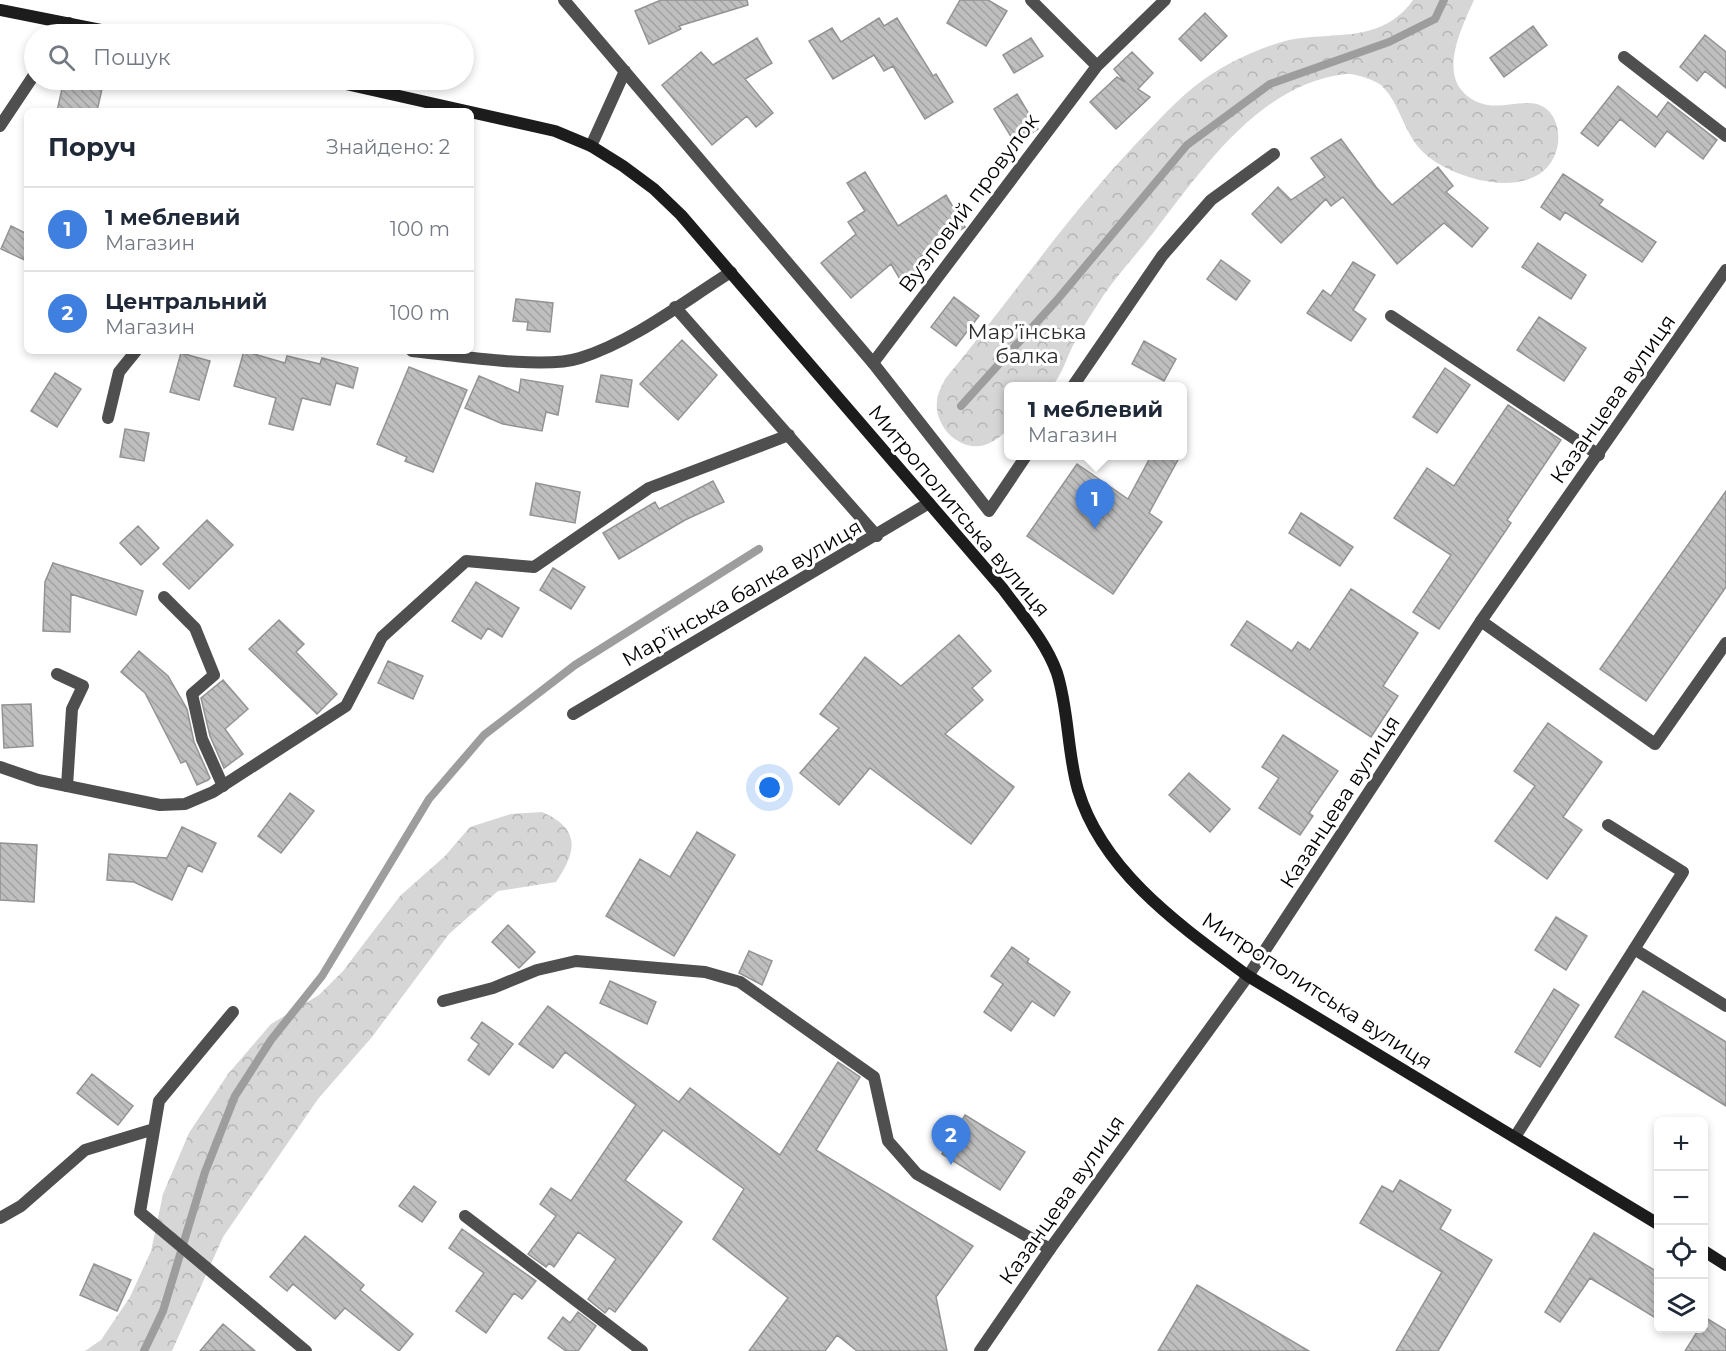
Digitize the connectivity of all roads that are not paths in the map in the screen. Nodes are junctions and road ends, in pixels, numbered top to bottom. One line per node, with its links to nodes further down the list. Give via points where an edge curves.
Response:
1 (564, 0): 9 (street)
2 (1031, 0): 8 (street)
3 (1165, 0): 8 (street, Вузловий провулок)
4 (0, 10): 5 (main road)
5 (69, 23): 6 (main road)
6 (74, 24)
7 (1624, 57): 15 (street)
8 (1097, 66): 24 (street, Вузловий провулок)
9 (625, 71): 16 (street); 24 (street)
10 (24, 90): 14 (street)
11 (375, 90): 12 (main road, Митрополитська вулиця)
12 (458, 108)
13 (474, 111): 16 (main road, Митрополитська вулиця, via 555,131)
14 (0, 126)
15 (1726, 136)
16 (591, 146): 19 (main road, Митрополитська вулиця, via 654,189)
17 (1274, 154): 25 (street, via 1211,200 1162,256)
18 (1726, 270): 28 (street, Казанцева вулиця)
19 (731, 272): 20 (street); 30 (main road, Митрополитська вулиця)
20 (675, 307): 23 (street, via 616,343 579,359 540,362); 27 (street)
21 (1391, 316): 28 (street)
22 (133, 354): 26 (street, via 118,372)
23 (447, 354)
24 (873, 363): 29 (street, via 989,510)
25 (1076, 382)
26 (108, 418)
27 (789, 435): 31 (street); 39 (street, via 649,488 534,567 466,561 382,637 346,706)
28 (1599, 455): 33 (street, Казанцева вулиця)
29 (1023, 460)
30 (929, 503): 31 (street, Мар’їнська балка вулиця); 42 (main road, Митрополитська вулиця, via 1036,633 1056,673 1079,792 1099,836 1155,904)
31 (877, 536): 36 (street, Мар’їнська балка вулиця)
32 (164, 597): 39 (street, via 195,627 214,675 192,693 202,739)
33 (1482, 621): 34 (street, via 1655,744); 42 (street, Казанцева вулиця)
34 (1726, 643)
35 (57, 674): 38 (street, via 83,686 72,709)
36 (573, 714)
37 (0, 767): 38 (street)
38 (67, 786): 39 (street, via 160,805 185,804)
39 (223, 786)
40 (1608, 825): 41 (street, via 1683,872)
41 (1634, 949): 44 (street); 47 (street)
42 (1248, 976): 47 (main road, Митрополитська вулиця); 51 (street, Казанцева вулиця)
43 (443, 1002): 51 (street, via 493,988 537,969 576,961 705,972 740,982 874,1077 888,1141 917,1174)
44 (1726, 1006)
45 (233, 1012): 46 (street, via 159,1101)
46 (154, 1129): 49 (street, via 85,1150 21,1206); 54 (street, via 140,1212)
47 (1515, 1137): 50 (main road, Митрополитська вулиця)
48 (465, 1216): 55 (street)
49 (0, 1218)
50 (1654, 1221)
51 (1050, 1249): 56 (street, Казанцева вулиця)
52 (1708, 1254): 53 (main road)
53 (1726, 1265)
54 (306, 1351)
55 (642, 1351)
56 (980, 1351)

